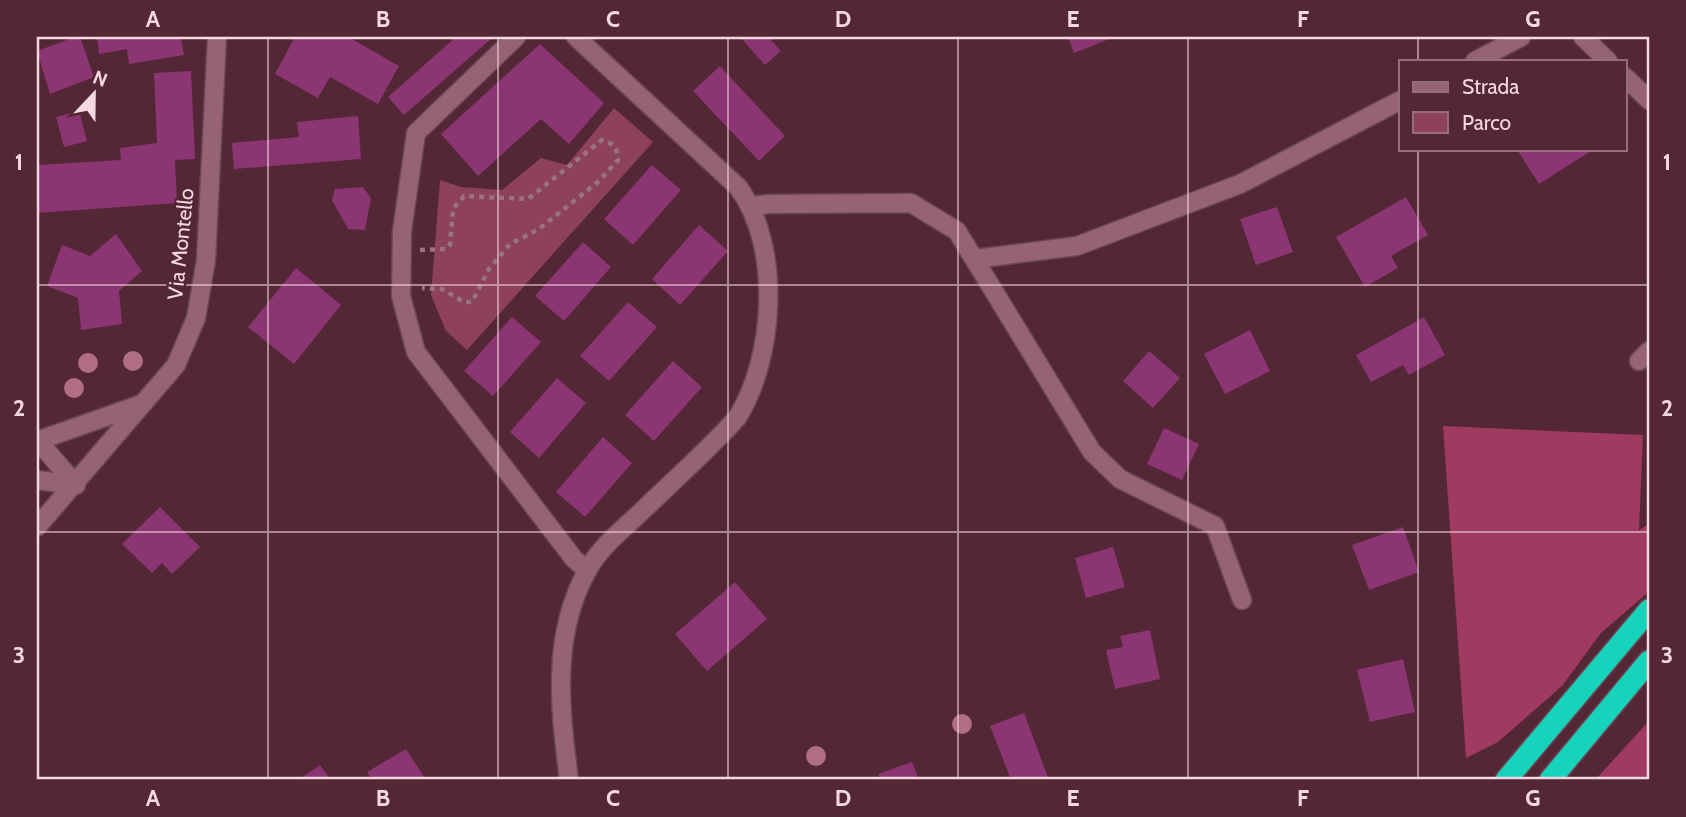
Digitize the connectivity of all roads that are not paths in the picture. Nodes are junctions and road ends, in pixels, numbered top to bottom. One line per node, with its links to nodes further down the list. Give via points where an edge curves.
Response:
1 (217, 37): 13 (street, Via Montello, via 206,260 195,318 176,365)
2 (516, 37): 18 (street, via 416,133 401,288 416,352)
3 (576, 37): 11 (street, via 719,169)
4 (1521, 37): 6 (street)
5 (1583, 37): 7 (street)
6 (1477, 60)
7 (1607, 60)
8 (1626, 78): 9 (street)
9 (1649, 100)
10 (1399, 101): 12 (street, via 1240,184 1077,246)
11 (752, 206): 12 (street, via 911,203 957,231); 18 (street, via 767,292 761,366 751,396 717,440 607,544)
12 (975, 259): 19 (street, via 1092,452 1120,479 1216,526)
13 (145, 403): 14 (street); 16 (street, Via Montello)
14 (37, 441): 16 (street)
15 (37, 480): 16 (street)
16 (76, 485): 17 (street, Via Montello)
17 (37, 527)
18 (587, 570): 22 (street, via 565,631 561,663 561,715)
19 (1242, 600)
20 (1649, 610): 23 (highway)
21 (1649, 661): 24 (highway)
22 (569, 780)
23 (1506, 780)
24 (1550, 780)

